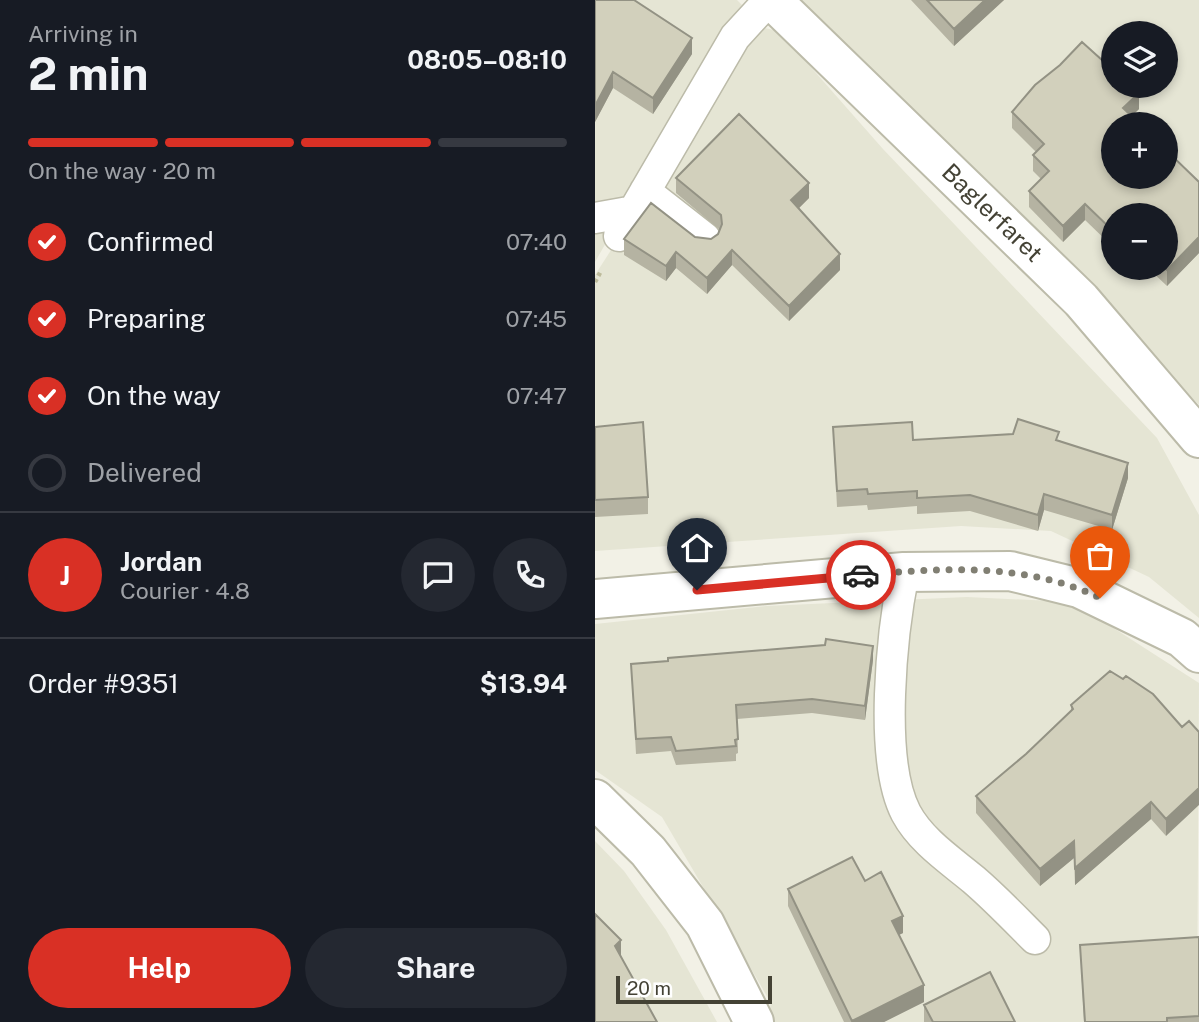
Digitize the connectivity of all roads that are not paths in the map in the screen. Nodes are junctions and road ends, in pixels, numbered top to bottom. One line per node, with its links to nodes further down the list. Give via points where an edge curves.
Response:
1 (770, 0): 2 (lane, Baglerfaret, via 735,37); 5 (street, Baglerfaret, via 1081,300)
2 (633, 213): 3 (lane); 4 (lane)
3 (595, 218)
4 (705, 238)
5 (1199, 438)
6 (904, 572): 7 (street); 8 (street, via 1010,571 1079,588 1182,638); 10 (lane, via 893,628 891,755 906,813 929,843)
7 (595, 599)
8 (1199, 653)
9 (595, 799): 11 (street, via 648,851 705,924)
10 (1035, 939)
11 (754, 1022)

